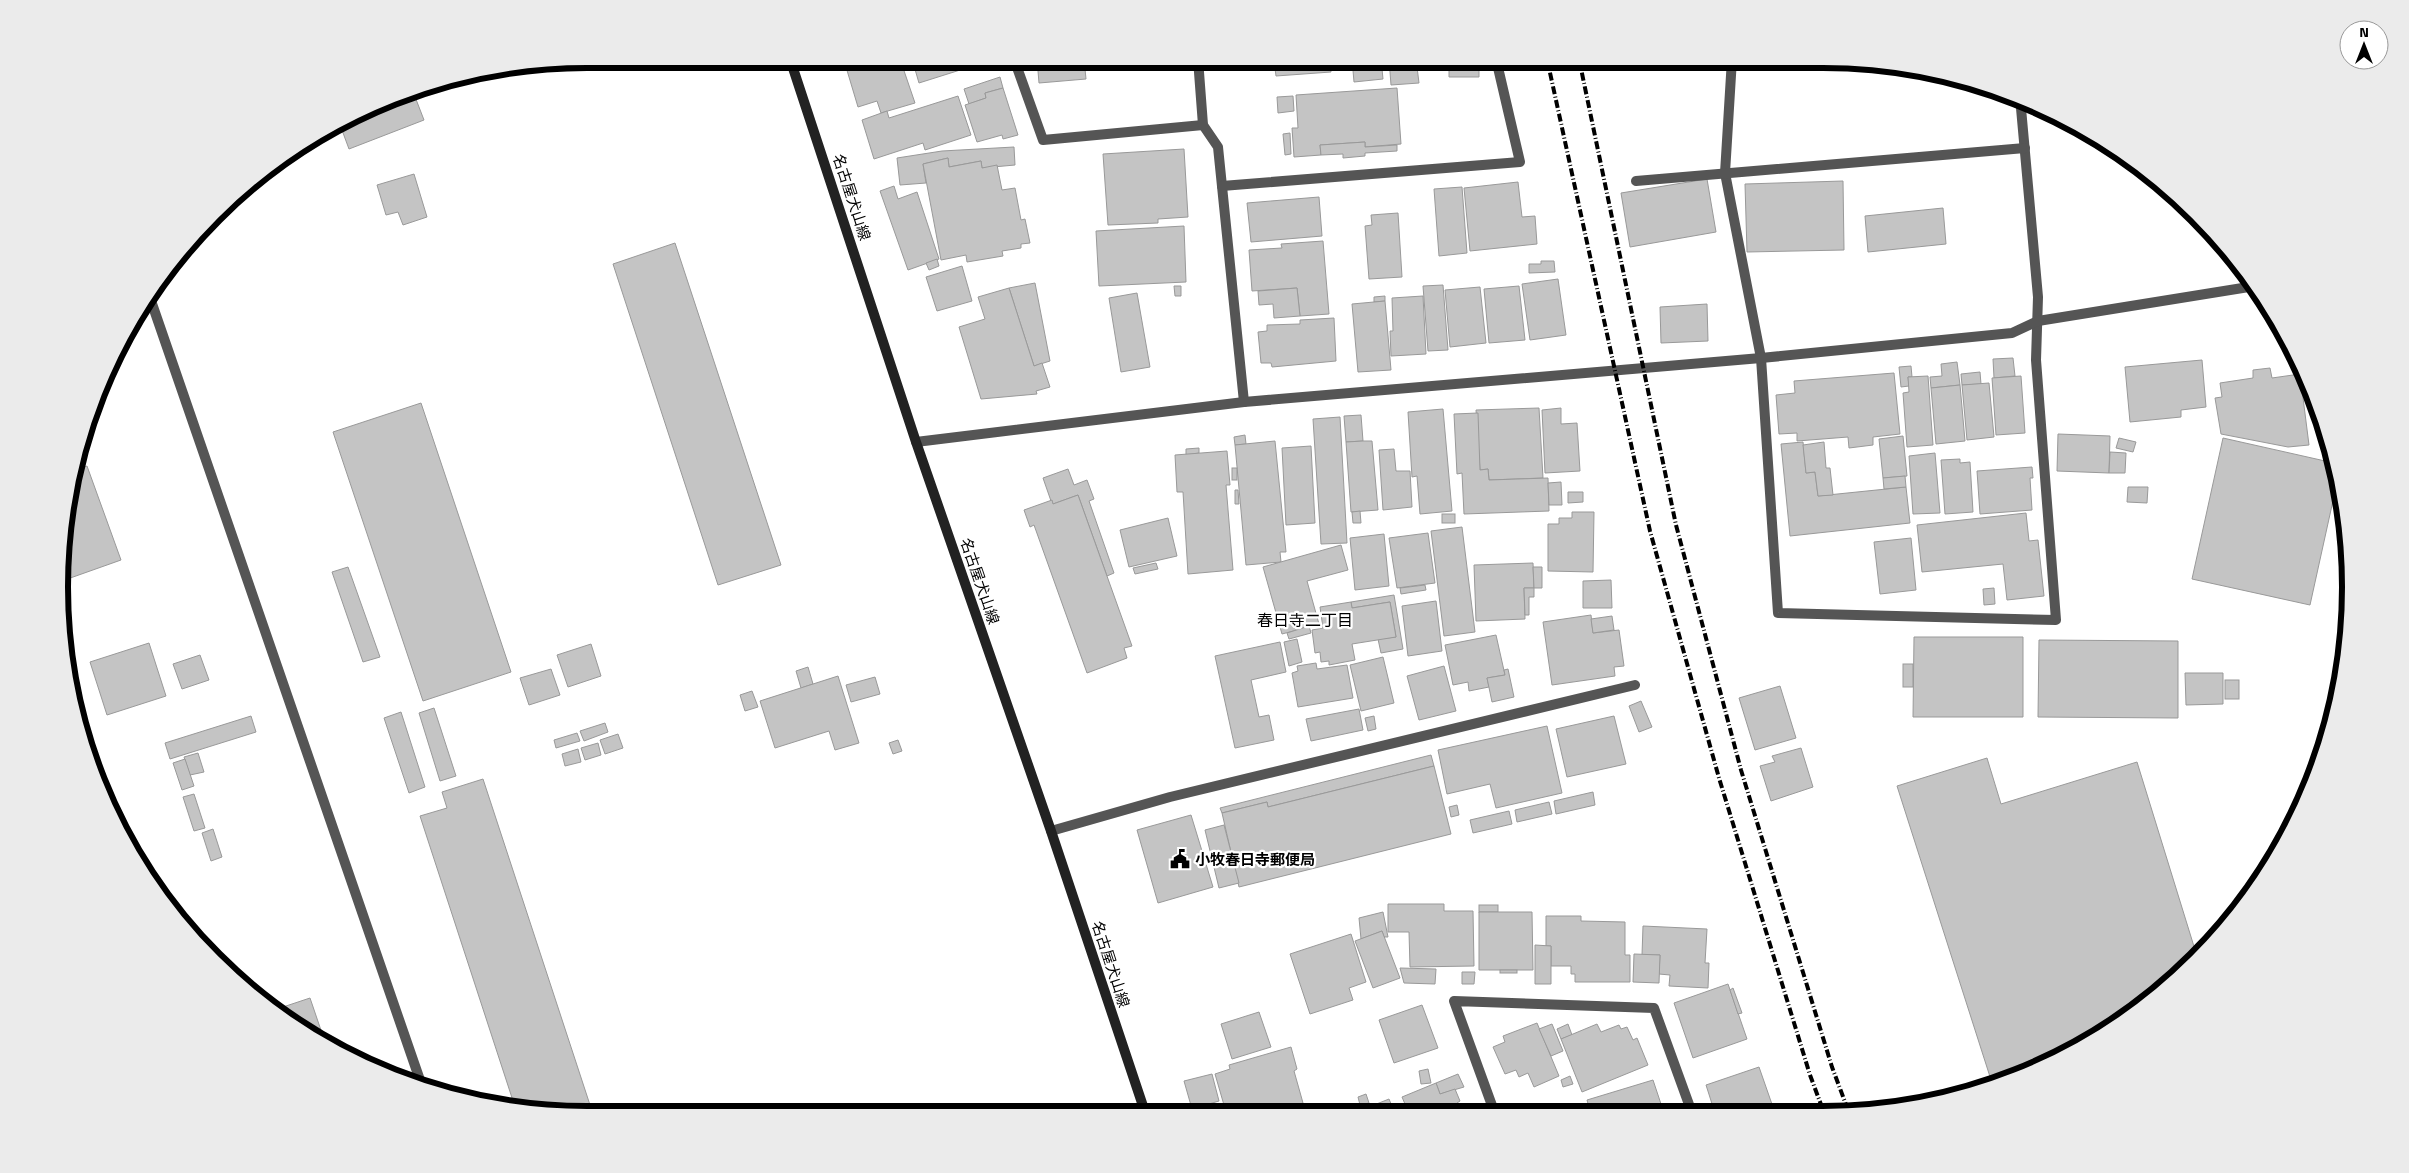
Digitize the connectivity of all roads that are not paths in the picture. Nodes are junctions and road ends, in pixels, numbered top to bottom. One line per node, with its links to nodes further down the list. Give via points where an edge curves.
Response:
1 (793, 68): 17 (main road, 名古屋犬山線)
2 (1017, 68): 7 (street, via 1043,140)
3 (1199, 68): 7 (street)
4 (1498, 68): 11 (street, via 1520,162)
5 (1731, 68): 9 (street)
6 (2021, 107): 8 (street)
7 (1203, 125): 11 (street, via 1218,147)
8 (2024, 148): 9 (street); 14 (street)
9 (1725, 172): 10 (street); 15 (street)
10 (1636, 181)
11 (1222, 186): 16 (street)
12 (2246, 287): 14 (street)
13 (152, 303): 20 (street)
14 (2038, 321): 15 (street, via 2012,333); 15 (street, via 2036,360 2056,620 1778,614)
15 (1761, 358): 16 (street)
16 (1244, 402): 17 (street)
17 (916, 442): 19 (main road, 名古屋犬山線)
18 (1635, 686): 19 (street, via 1170,797)
19 (1051, 831): 21 (main road, 名古屋犬山線)
20 (419, 1078)
21 (1143, 1106)
22 (1492, 1106): 23 (street, via 1454,1001 1654,1008)
23 (1690, 1106)

